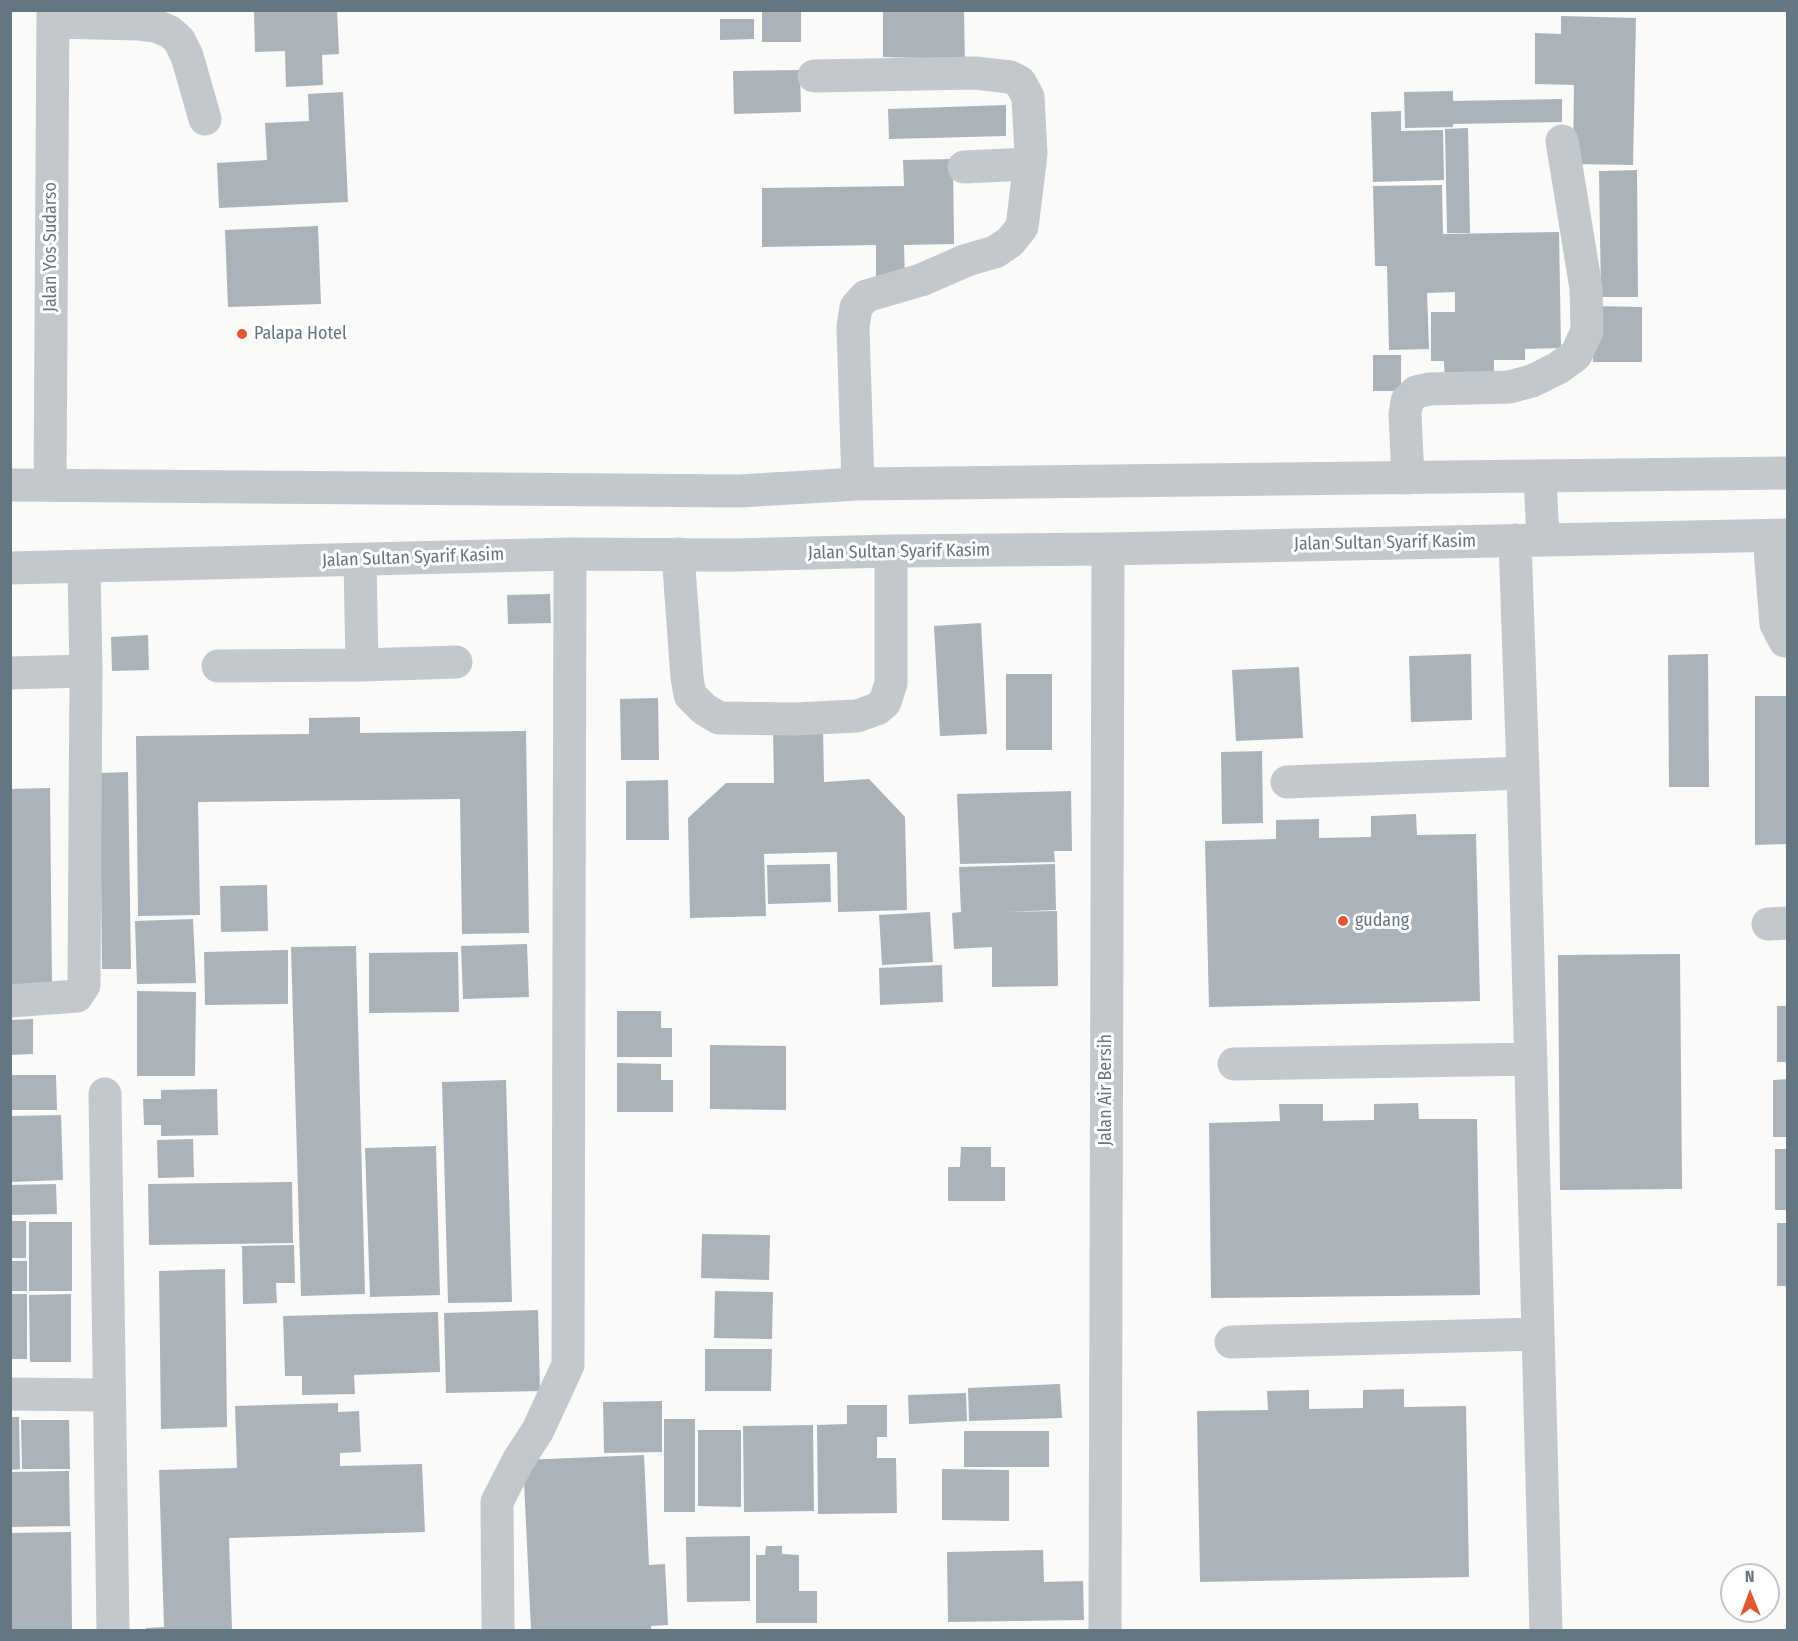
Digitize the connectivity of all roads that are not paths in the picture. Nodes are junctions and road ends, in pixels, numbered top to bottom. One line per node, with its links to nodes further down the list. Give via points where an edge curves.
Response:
1 (53, 16): 3 (street, via 156,26 170,32 179,40 186,56); 10 (street, Jalan Yos Sudarso)
2 (814, 76): 5 (street, via 975,73 1010,77 1020,82 1028,97)
3 (205, 119)
4 (1562, 141): 9 (street, via 1586,288 1587,331 1576,355 1532,381 1509,387 1416,392 1407,401 1405,414)
5 (1030, 164): 6 (street); 11 (street, via 1022,227 1010,242 995,252 921,280 866,296 856,307 853,327)
6 (964, 167)
7 (1788, 473): 8 (street)
8 (1540, 476): 9 (street); 14 (street)
9 (1408, 478): 11 (street)
10 (50, 484): 11 (street, via 739,491); 12 (street)
11 (858, 484)
12 (10, 485)
13 (1778, 536): 14 (street, Jalan Sultan Syarif Kasim); 22 (street, via 1776,624)
14 (1529, 540): 15 (street, Jalan Sultan Syarif Kasim); 28 (street)
15 (1108, 549): 16 (street, Jalan Sultan Syarif Kasim); 40 (street, Jalan Air Bersih)
16 (891, 551): 18 (street, Jalan Sultan Syarif Kasim); 18 (street, via 891,683 885,702 857,716 796,719 719,718 690,694)
17 (570, 554): 18 (street, Jalan Sultan Syarif Kasim); 19 (street, Jalan Sultan Syarif Kasim); 39 (street, via 568,1365 538,1430 497,1502)
18 (678, 554)
19 (360, 560): 20 (street, Jalan Sultan Syarif Kasim); 24 (street)
20 (84, 567): 21 (street, Jalan Sultan Syarif Kasim); 26 (street)
21 (10, 568)
22 (1788, 641)
23 (456, 662): 24 (street)
24 (362, 665): 25 (street)
25 (218, 666)
26 (86, 671): 27 (street); 30 (street, via 84,985 77,996)
27 (10, 673)
28 (1523, 773): 29 (street); 31 (street)
29 (1287, 782)
30 (10, 1001)
31 (1531, 1059): 32 (street); 34 (street)
32 (1234, 1064)
33 (105, 1094): 37 (street)
34 (1538, 1334): 35 (street); 41 (street)
35 (1231, 1342)
36 (10, 1394): 37 (street)
37 (109, 1395): 38 (street)
38 (113, 1630)
39 (498, 1630)
40 (1105, 1630)
41 (1546, 1630)

